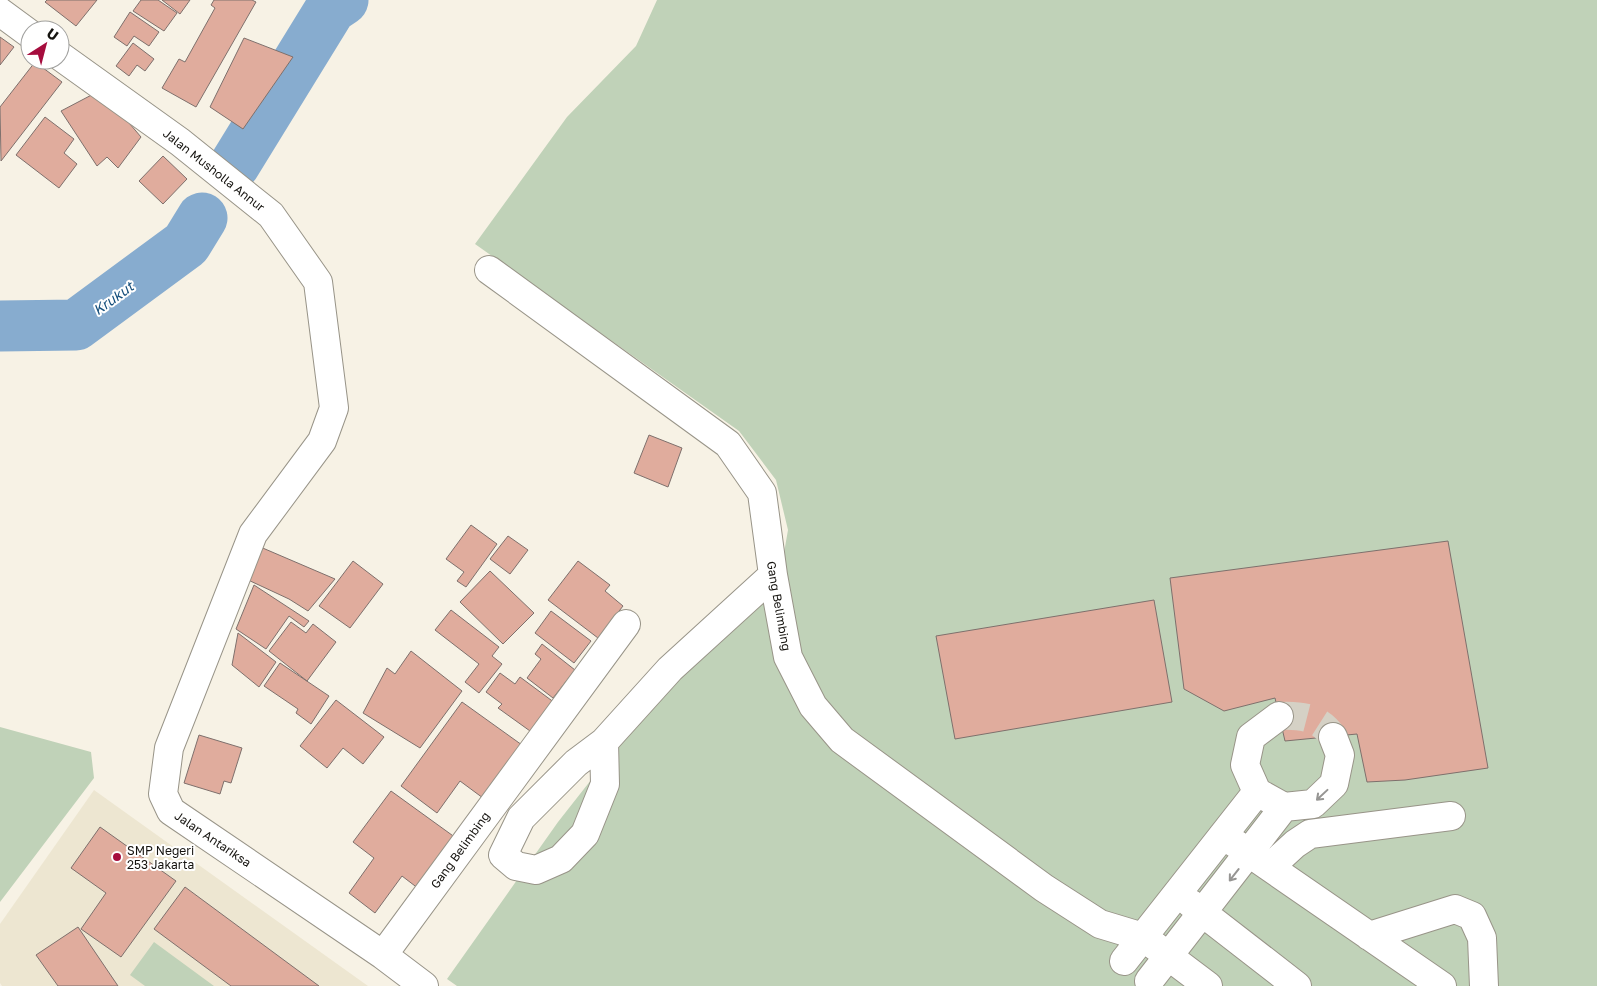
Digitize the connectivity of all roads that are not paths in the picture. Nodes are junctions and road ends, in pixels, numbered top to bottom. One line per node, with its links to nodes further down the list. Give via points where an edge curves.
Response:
1 (0, 12): 2 (street)
2 (20, 27)
3 (70, 63): 5 (street, Jalan Musholla Annur, via 180,142 271,215 318,282 334,408 322,442)
4 (488, 270): 6 (street, Gang Belimbing, via 728,444 762,493)
5 (253, 534): 21 (street, Jalan Antariksa, via 169,748 163,794 171,810)
6 (773, 575): 10 (street, via 670,669); 18 (street, Gang Belimbing, via 788,657 813,706 842,740 1044,888)
7 (626, 624): 21 (street, Gang Belimbing)
8 (1279, 716): 11 (street, via 1251,737 1245,765)
9 (1333, 736): 12 (street, one-way to 12, via 1340,756 1334,784 1313,804)
10 (604, 742): 10 (street, via 576,763 521,818 503,854 516,866 536,870 561,859 585,834 605,784)
11 (1257, 792): 12 (street); 14 (street)
12 (1284, 807): 15 (street)
13 (1451, 816): 15 (street, via 1310,834)
14 (1223, 835): 15 (street); 16 (street)
15 (1260, 860): 17 (street, one-way to 17); 19 (street)
16 (1176, 895): 17 (street); 20 (street)
17 (1204, 913): 22 (street); 27 (street)
18 (1100, 924): 20 (street, Gang Belimbing); 23 (street, Gang Belimbing)
19 (1369, 936): 28 (street); 29 (street, via 1455,909 1472,916 1482,938)
20 (1143, 937): 22 (street, Gang Belimbing); 23 (street)
21 (383, 955): 25 (street, Jalan Antariksa)
22 (1170, 955): 24 (street); 26 (street, Gang Belimbing)
23 (1124, 961): 24 (street, Gang Belimbing)
24 (1152, 984)
25 (424, 986)
26 (1208, 986)
27 (1298, 986)
28 (1442, 986)
29 (1484, 986)

